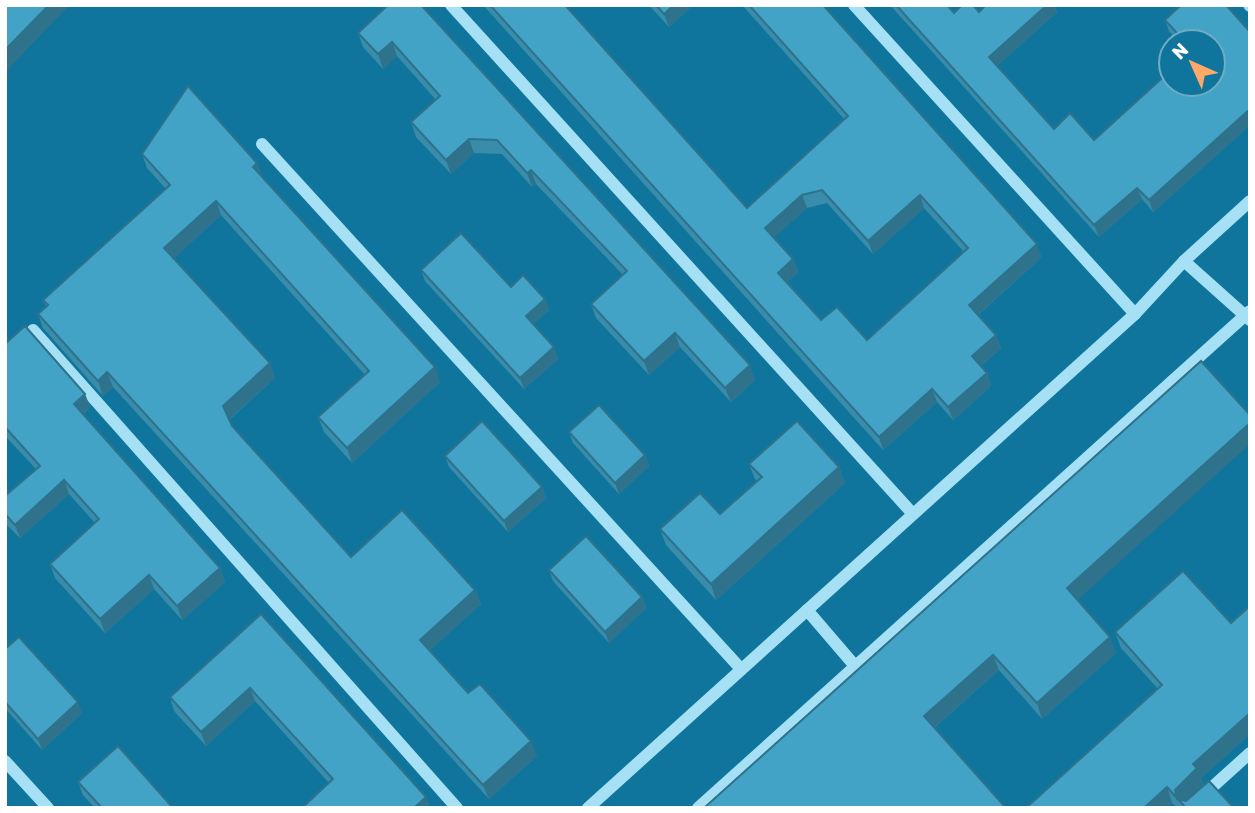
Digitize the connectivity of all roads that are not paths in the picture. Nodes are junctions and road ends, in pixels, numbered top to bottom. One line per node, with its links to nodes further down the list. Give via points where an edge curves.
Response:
1 (451, 5): 9 (street)
2 (854, 5): 6 (street)
3 (262, 144): 12 (street)
4 (1250, 201): 5 (street)
5 (1184, 261): 6 (street); 7 (street)
6 (1135, 314): 9 (street)
7 (1248, 315): 11 (street)
8 (33, 330): 16 (street)
9 (913, 514): 10 (street)
10 (807, 610): 11 (street); 12 (street)
11 (855, 666): 18 (street)
12 (741, 669): 17 (street)
13 (1250, 753): 19 (street)
14 (5, 761): 15 (street)
15 (48, 808)
16 (457, 808)
17 (588, 808)
18 (698, 808)
19 (1189, 808)

